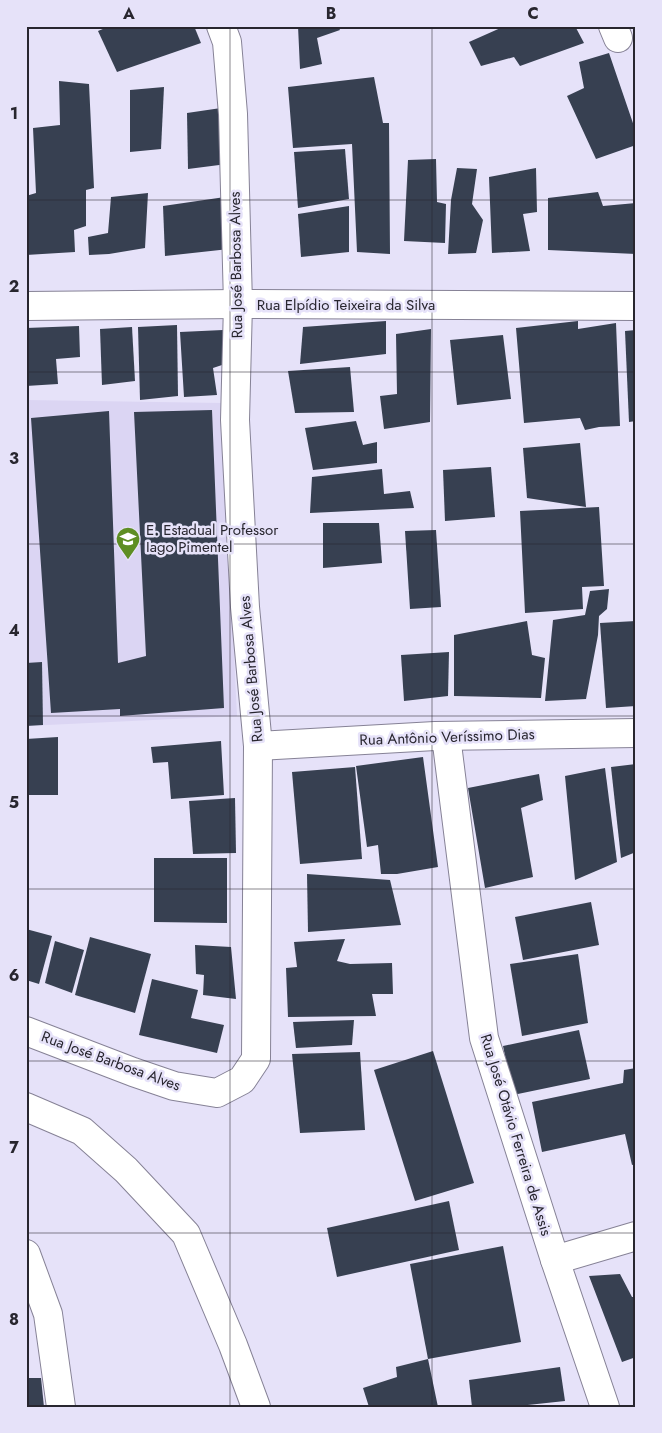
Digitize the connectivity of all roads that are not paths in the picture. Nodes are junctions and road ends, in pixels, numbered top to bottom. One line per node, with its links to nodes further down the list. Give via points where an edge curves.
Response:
1 (221, 26): 2 (main road, Rua José Barbosa Alves, via 227,42 233,114)
2 (238, 304): 3 (main road, Rua Elpídio Teixeira da Silva); 4 (main road, Rua Elpídio Teixeira da Silva); 7 (main road, Rua José Barbosa Alves, via 235,420 245,607)
3 (26, 306)
4 (636, 306)
5 (636, 733): 6 (main road, Rua Antônio Veríssimo Dias)
6 (446, 736): 7 (main road, Rua Antônio Veríssimo Dias); 12 (main road, Rua José Otávio Ferreira de Assis, via 484,1038)
7 (258, 746): 8 (main road, Rua José Barbosa Alves, via 256,1059 242,1080 216,1093 174,1086)
8 (26, 1031)
9 (26, 1107): 14 (main road, via 82,1131 126,1170 186,1234)
10 (636, 1236): 12 (main road)
11 (26, 1254): 13 (main road, via 48,1314)
12 (555, 1260): 15 (main road, Rua José Otávio Ferreira de Assis)
13 (61, 1407)
14 (256, 1407)
15 (605, 1407)

